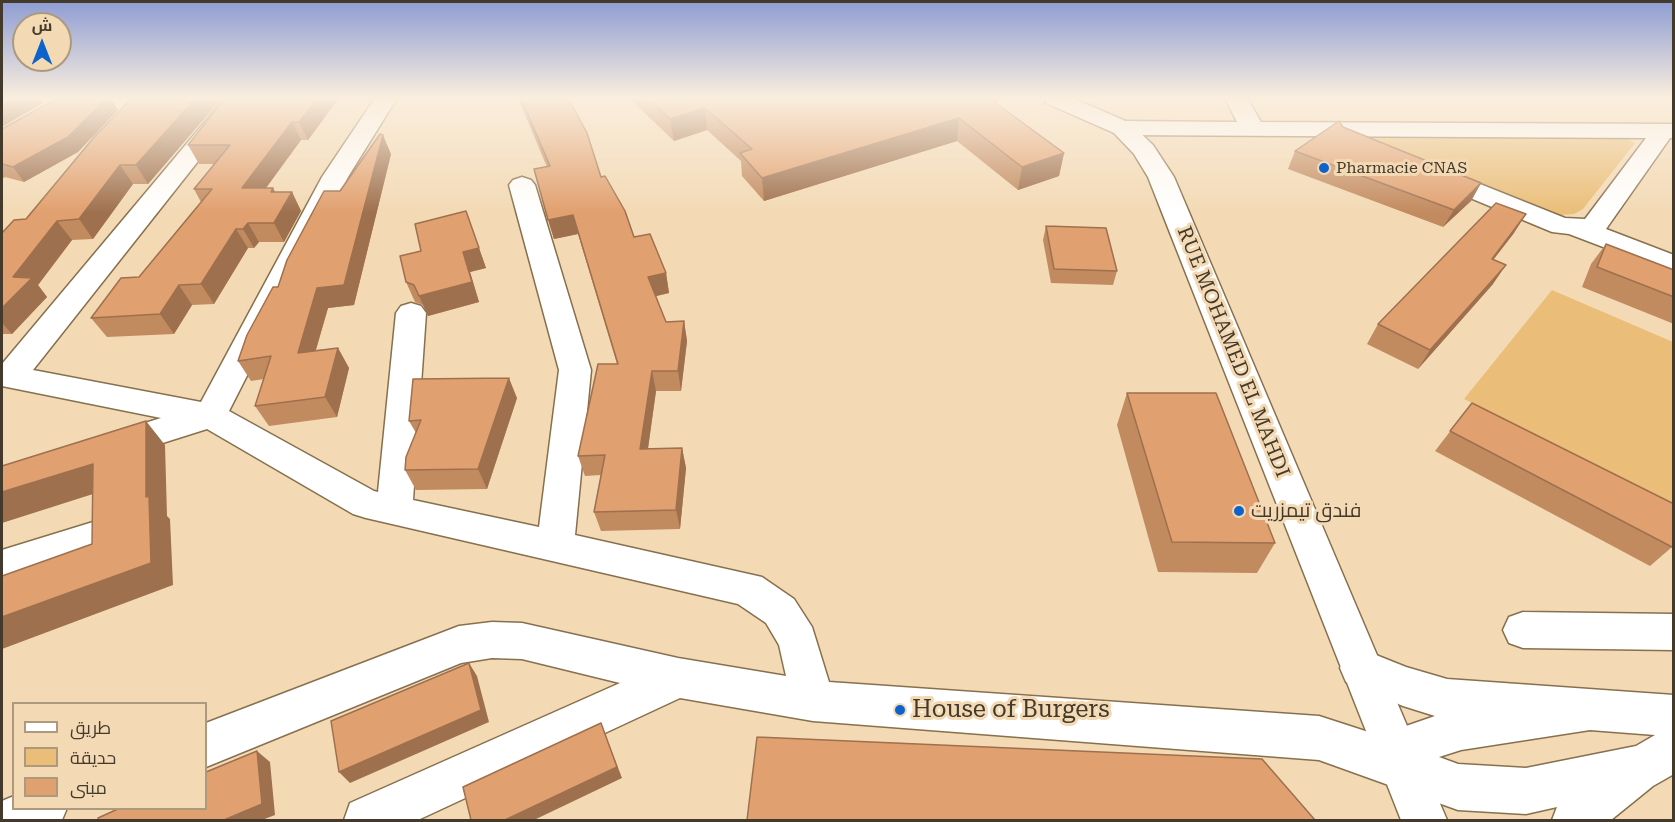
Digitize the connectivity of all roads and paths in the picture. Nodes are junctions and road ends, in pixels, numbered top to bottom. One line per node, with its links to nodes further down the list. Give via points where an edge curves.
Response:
1 (205, 136): 12 (street)
2 (361, 136): 13 (street, via 334,177)
3 (1130, 136): 21 (street, RUE MOHAMED EL MAHDI, via 1161,177)
4 (1342, 136): 6 (street)
5 (1664, 136): 9 (street, via 1598,223)
6 (1384, 153)
7 (1417, 167): 9 (street, via 1561,226)
8 (522, 185): 17 (street, via 575,370)
9 (1577, 228): 10 (street)
10 (1674, 265)
11 (411, 312): 15 (street)
12 (6, 376): 13 (street)
13 (210, 416): 14 (street); 15 (street, via 366,504)
14 (78, 456)
15 (394, 511): 17 (street)
16 (93, 537): 18 (street)
17 (555, 548): 23 (street, via 748,590 780,611 798,640)
18 (2, 566)
19 (1523, 630): 20 (street)
20 (1674, 632)
21 (1361, 668): 24 (street, via 1447,699); 28 (street, RUE MOHAMED EL MAHDI)
22 (678, 678): 23 (street); 26 (street, via 522,641 492,640 459,645); 31 (street)
23 (813, 701): 28 (street, via 1319,738)
24 (1589, 710): 25 (street); 28 (street, via 1461,729 1422,741)
25 (1674, 716)
26 (207, 745)
27 (1658, 758): 28 (street, via 1526,791 1458,788); 33 (street)
28 (1401, 765): 32 (street, RUE MOHAMED EL MAHDI)
29 (39, 810): 30 (street)
30 (13, 820)
31 (367, 820)
32 (1424, 820)
33 (1575, 820)

